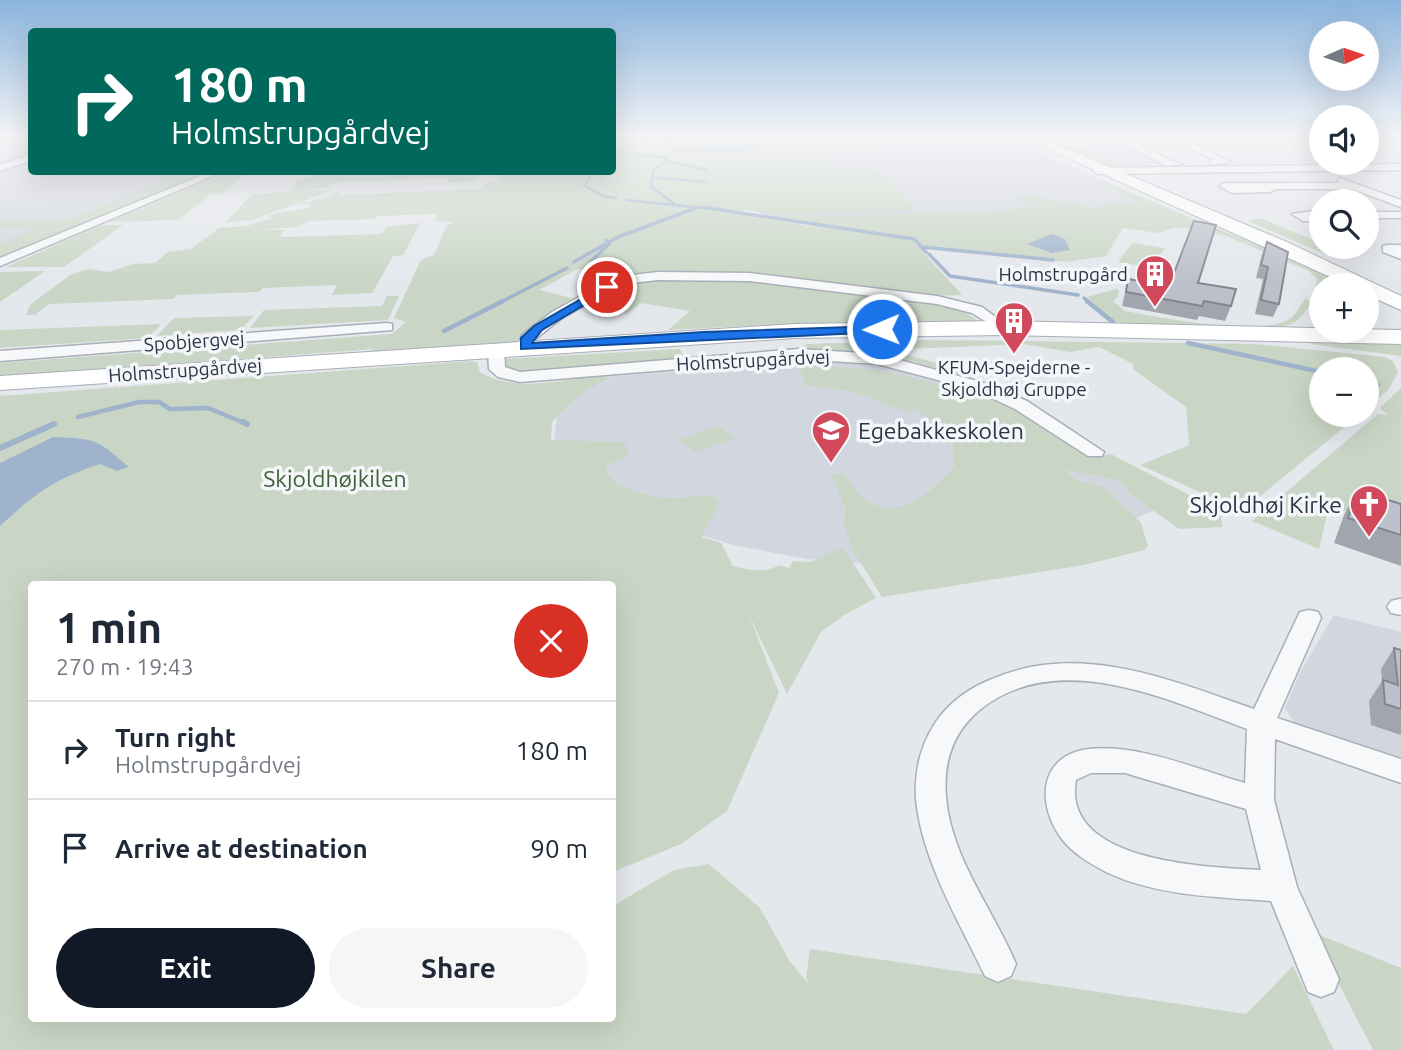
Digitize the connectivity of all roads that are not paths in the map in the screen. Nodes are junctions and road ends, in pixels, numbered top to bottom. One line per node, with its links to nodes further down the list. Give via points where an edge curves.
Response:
1 (188, 184): 13 (street)
2 (1134, 184): 14 (street)
3 (1347, 184): 4 (street)
4 (1352, 186): 5 (street); 7 (street)
5 (1265, 187)
6 (1401, 196): 7 (street)
7 (1380, 197): 8 (street)
8 (1401, 204)
9 (1379, 215): 10 (street)
10 (1401, 215)
11 (1401, 249): 12 (street, via 1387,249)
12 (1401, 255)
13 (0, 262)
14 (1337, 273)
15 (1379, 293): 16 (street)
16 (1401, 304)
17 (387, 327): 22 (street, Spobjergvej)
18 (1003, 328): 19 (street, Holmstrupgårdvej); 20 (street, Holmstrupgårdvej, via 795,331); 20 (street, via 978,310 937,299 741,276 639,276 620,280 557,315 527,338)
19 (1400, 336)
20 (525, 347): 21 (street, Holmstrupgårdvej)
21 (496, 349): 23 (street, Holmstrupgårdvej); 24 (street, Holmstrupgårdvej, via 497,369 520,377 799,354 878,359 978,386 1021,405)
22 (0, 356)
23 (0, 383)
24 (1095, 452)
25 (1309, 618): 26 (street)
26 (1261, 723): 27 (street); 28 (street); 30 (street, via 1154,685 1103,674 1054,672 1017,678 964,705 943,734 932,762 931,798 944,846)
27 (1401, 771)
28 (1259, 800): 29 (street); 29 (street, via 1125,761 1087,761 1063,773 1059,799 1075,831 1110,860 1156,875)
29 (1281, 887): 31 (street)
30 (998, 964)
31 (1321, 979)

